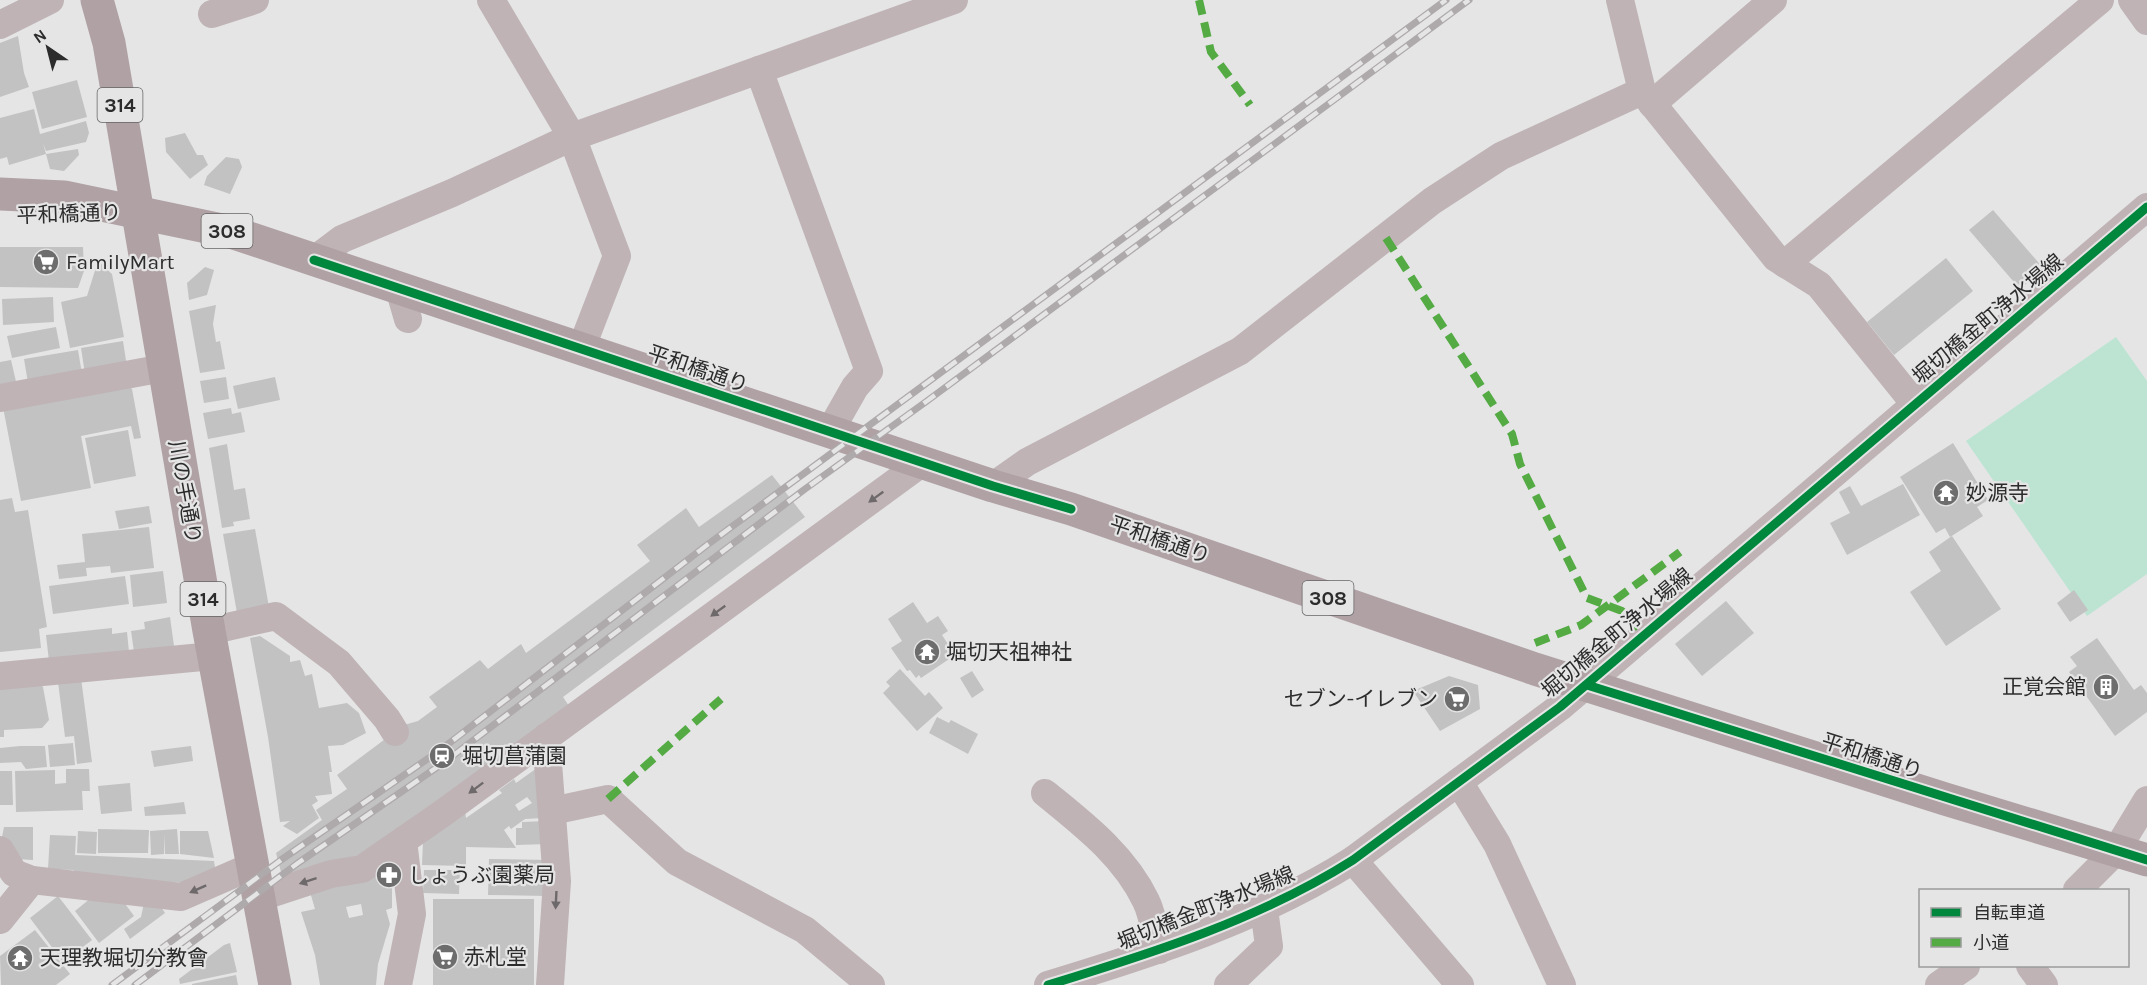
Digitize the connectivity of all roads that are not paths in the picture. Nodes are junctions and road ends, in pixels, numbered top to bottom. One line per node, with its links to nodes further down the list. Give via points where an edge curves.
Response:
1 (50, 0): 12 (street)
2 (97, 0): 17 (main road, 川の手通り / 314, via 109,43)
3 (255, 0): 10 (street)
4 (491, 0): 15 (street)
5 (954, 0): 13 (street)
6 (1620, 0): 14 (street)
7 (1773, 0): 14 (street)
8 (2100, 0): 21 (street)
9 (2132, 0): 11 (street)
10 (212, 14)
11 (2147, 21)
12 (0, 25)
13 (759, 70): 15 (street); 28 (street, via 869,371 855,387)
14 (1647, 97): 21 (street, via 1776,258); 30 (street, via 1501,156 1432,201 1240,351 1027,462)
15 (572, 137): 20 (street, via 342,239); 24 (street, via 617,256)
16 (0, 194): 17 (main road, 平和橋通り / 308, via 64,197)
17 (138, 211): 19 (main road, 平和橋通り / 308, via 64,218); 20 (main road, 平和橋通り / 308, via 231,232); 25 (main road, 川の手通り / 314)
18 (2146, 213): 27 (street, 堀切橋金町浄水場線)
19 (0, 216)
20 (314, 260): 22 (main road, 平和橋通り / 308)
21 (1785, 264): 27 (street, via 1819,285)
22 (399, 288): 23 (street); 24 (main road, 平和橋通り / 308)
23 (408, 319)
24 (581, 348): 28 (main road, 平和橋通り / 308)
25 (164, 368): 26 (street); 31 (main road, 川の手通り / 314)
26 (0, 398)
27 (1915, 404): 33 (street, 堀切橋金町浄水場線)
28 (830, 431): 29 (main road, 平和橋通り / 308)
29 (923, 462): 30 (main road, 平和橋通り / 308); 35 (street, one-way to 35)
30 (993, 486): 33 (main road, 平和橋通り / 308)
31 (211, 643): 32 (street); 34 (street, via 276,616 339,663); 45 (main road, 川の手通り / 314)
32 (0, 676)
33 (1587, 685): 36 (street, 堀切橋金町浄水場線); 42 (main road, 平和橋通り / 308)
34 (395, 732)
35 (546, 736): 39 (street); 40 (street, one-way to 40)
36 (1459, 782): 43 (street, 堀切橋金町浄水場線); 61 (street, via 1497,844)
37 (1045, 793): 51 (street, via 1098,837 1134,880 1147,903)
38 (2147, 800): 42 (street)
39 (552, 811): 56 (street, one-way to 56, via 557,881); 57 (street, via 609,799 677,862 805,930)
40 (403, 841): 48 (street, one-way to 48, via 362,869 331,874); 55 (street, via 412,914)
41 (0, 850): 46 (street, via 14,873)
42 (2116, 851): 44 (main road, 平和橋通り / 308); 47 (street)
43 (1353, 860): 49 (street, 堀切橋金町浄水場線); 60 (street)
44 (2147, 860)
45 (252, 866): 46 (street, one-way to 46, via 181,897); 48 (main road, 川の手通り / 314)
46 (32, 880): 50 (street)
47 (2079, 889)
48 (258, 898): 54 (main road, 川の手通り / 314)
49 (1264, 909): 51 (street, 堀切橋金町浄水場線); 59 (street, via 1269,946)
50 (0, 920)
51 (1160, 950): 58 (street, 堀切橋金町浄水場線)
52 (1965, 967): 62 (street)
53 (2031, 967): 63 (street)
54 (275, 985)
55 (398, 985)
56 (550, 985)
57 (871, 985)
58 (1048, 985)
59 (1228, 985)
60 (1460, 985)
61 (1562, 985)
62 (1939, 985)
63 (2044, 985)

